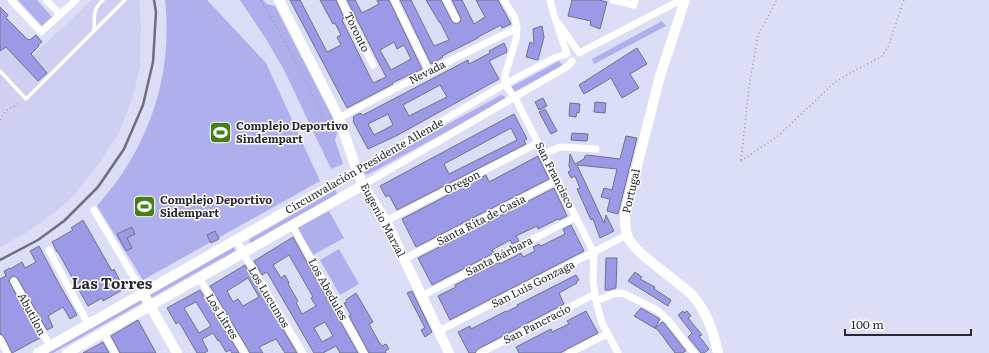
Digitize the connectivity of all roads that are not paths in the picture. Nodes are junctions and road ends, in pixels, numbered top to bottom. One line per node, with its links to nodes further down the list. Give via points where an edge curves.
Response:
1 (11, 0): 16 (street, via 41,32)
2 (46, 0): 16 (street)
3 (76, 0): 16 (street)
4 (103, 0): 20 (lane, via 96,6)
5 (125, 0): 20 (lane)
6 (279, 0): 29 (main road, Eugenio Marzal)
7 (341, 0): 24 (street, Toronto)
8 (394, 0): 26 (street)
9 (446, 0): 18 (street)
10 (504, 0): 19 (street, via 515,18)
11 (550, 0): 17 (street)
12 (613, 0): 15 (street)
13 (681, 0): 21 (street)
14 (685, 0): 40 (main road, Portugal, via 660,76 625,213)
15 (634, 2)
16 (60, 14)
17 (554, 15): 21 (street); 22 (street)
18 (456, 19)
19 (517, 28): 26 (street, Nevada); 27 (street, via 505,75)
20 (94, 30): 25 (lane, via 26,99)
21 (578, 51): 22 (street, Circunvalación Presidente Allende, via 571,49); 23 (street, Circunvalación Presidente Allende, via 578,59)
22 (567, 54): 23 (street, via 567,58); 27 (street, Circunvalación Presidente Allende, via 554,58)
23 (572, 61): 28 (street, Circunvalación Presidente Allende, via 568,66)
24 (373, 65)
25 (0, 71)
26 (429, 71): 29 (street, Nevada)
27 (506, 84): 28 (street, San Francisco); 33 (street, Circunvalación Presidente Allende)
28 (515, 98): 30 (street, San Francisco); 35 (street, Circunvalación Presidente Allende)
29 (339, 118): 33 (main road, Eugenio Marzal)
30 (538, 143): 32 (street, San Francisco); 38 (street, Oregon)
31 (596, 149): 32 (street, via 560,146)
32 (544, 154): 34 (street, San Francisco)
33 (357, 171): 35 (main road, Eugenio Marzal); 41 (main road, Circunvalación Presidente Allende)
34 (558, 180): 37 (street, San Francisco); 45 (street, Santa Rita de Casia)
35 (363, 185): 38 (main road, Eugenio Marzal); 39 (main road, Circunvalación Presidente Allende)
36 (94, 210): 48 (street)
37 (576, 217): 44 (street, San Francisco); 49 (street, Santa Bárbara)
38 (386, 221): 45 (main road, Eugenio Marzal)
39 (292, 225): 43 (main road, Circunvalación Presidente Allende); 65 (street, Los Abedules)
40 (627, 235): 44 (street, San Luis Gonzaga); 71 (main road, via 634,247 696,300 711,326)
41 (237, 240): 43 (street, Los Lucumos); 48 (main road, Circunvalación Presidente Allende)
42 (49, 250): 52 (street)
43 (243, 253): 46 (main road, Circunvalación Presidente Allende); 64 (street, Los Lucumos)
44 (594, 253): 50 (street, San Francisco); 53 (street, San Luis Gonzaga)
45 (404, 259): 49 (main road, Eugenio Marzal)
46 (199, 278): 51 (main road, Circunvalación Presidente Allende); 63 (street, Los Litres)
47 (14, 281): 57 (street, Abutilon)
48 (143, 293): 51 (main road); 52 (main road, Circunvalación Presidente Allende)
49 (422, 296): 53 (main road, Eugenio Marzal)
50 (595, 298): 55 (street, San Francisco); 67 (street, San Pancracio); 70 (street, San Pancracio, via 625,294 657,310)
51 (150, 306): 54 (main road, Circunvalación Presidente Allende); 62 (main road)
52 (88, 324): 57 (main road, Circunvalación Presidente Allende)
53 (439, 331): 66 (main road, Eugenio Marzal)
54 (103, 332): 60 (main road, Circunvalación Presidente Allende); 61 (street)
55 (607, 334): 68 (street); 69 (street, San Francisco)
56 (0, 339): 58 (street)
57 (50, 346): 59 (main road, Circunvalación Presidente Allende)
58 (7, 353)
59 (38, 353)
60 (69, 353)
61 (115, 353)
62 (177, 353)
63 (245, 353)
64 (303, 353)
65 (364, 353)
66 (449, 353)
67 (480, 353)
68 (569, 353)
69 (618, 353)
70 (694, 353)
71 (718, 353)

